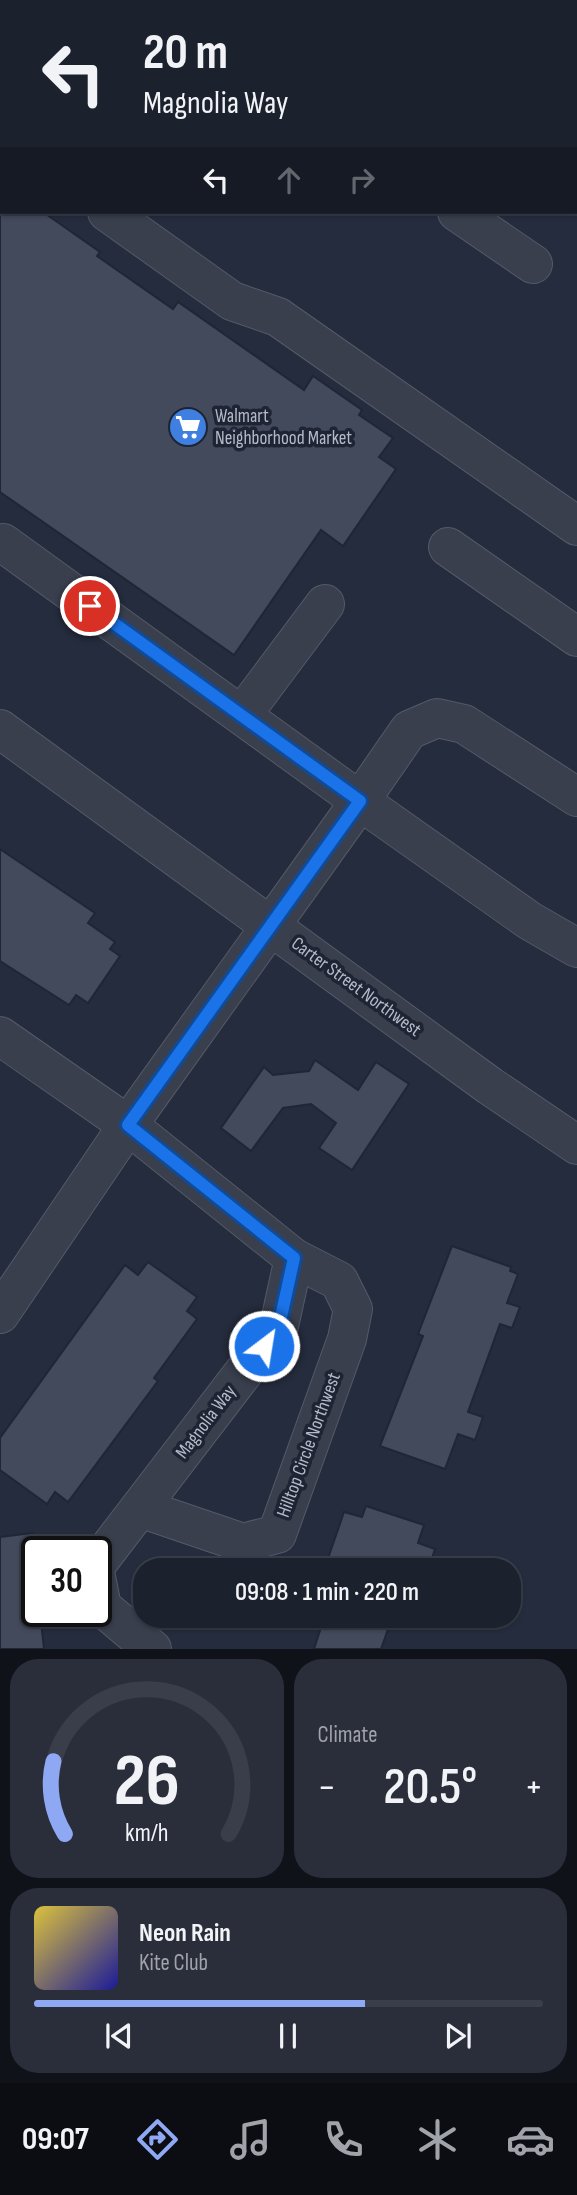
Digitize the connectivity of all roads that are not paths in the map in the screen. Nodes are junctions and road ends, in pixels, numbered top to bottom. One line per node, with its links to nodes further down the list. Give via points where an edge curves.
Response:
1 (110, 214): 4 (street, via 232,301 278,317)
2 (460, 214): 3 (street)
3 (533, 264)
4 (577, 526)
5 (3, 543): 9 (street)
6 (448, 547): 8 (street)
7 (325, 604): 9 (street)
8 (577, 638)
9 (242, 715): 12 (street)
10 (0, 729): 13 (street, Carter Street Northwest)
11 (577, 797): 12 (street, via 464,724 437,718 409,730)
12 (360, 801): 13 (street); 14 (street, via 530,921)
13 (272, 924): 16 (street); 17 (street, Carter Street Northwest)
14 (577, 948)
15 (0, 1036): 16 (street)
16 (136, 1114): 18 (street); 19 (street)
17 (577, 1145)
18 (294, 1258): 20 (street, Magnolia Way, via 279,1326); 20 (street, Hilltop Circle Northwest, via 339,1281 354,1309 343,1352 276,1534 243,1543)
19 (0, 1314)
20 (140, 1508): 21 (street)
21 (112, 1544)
22 (112, 1615): 23 (street)
23 (152, 1649)

